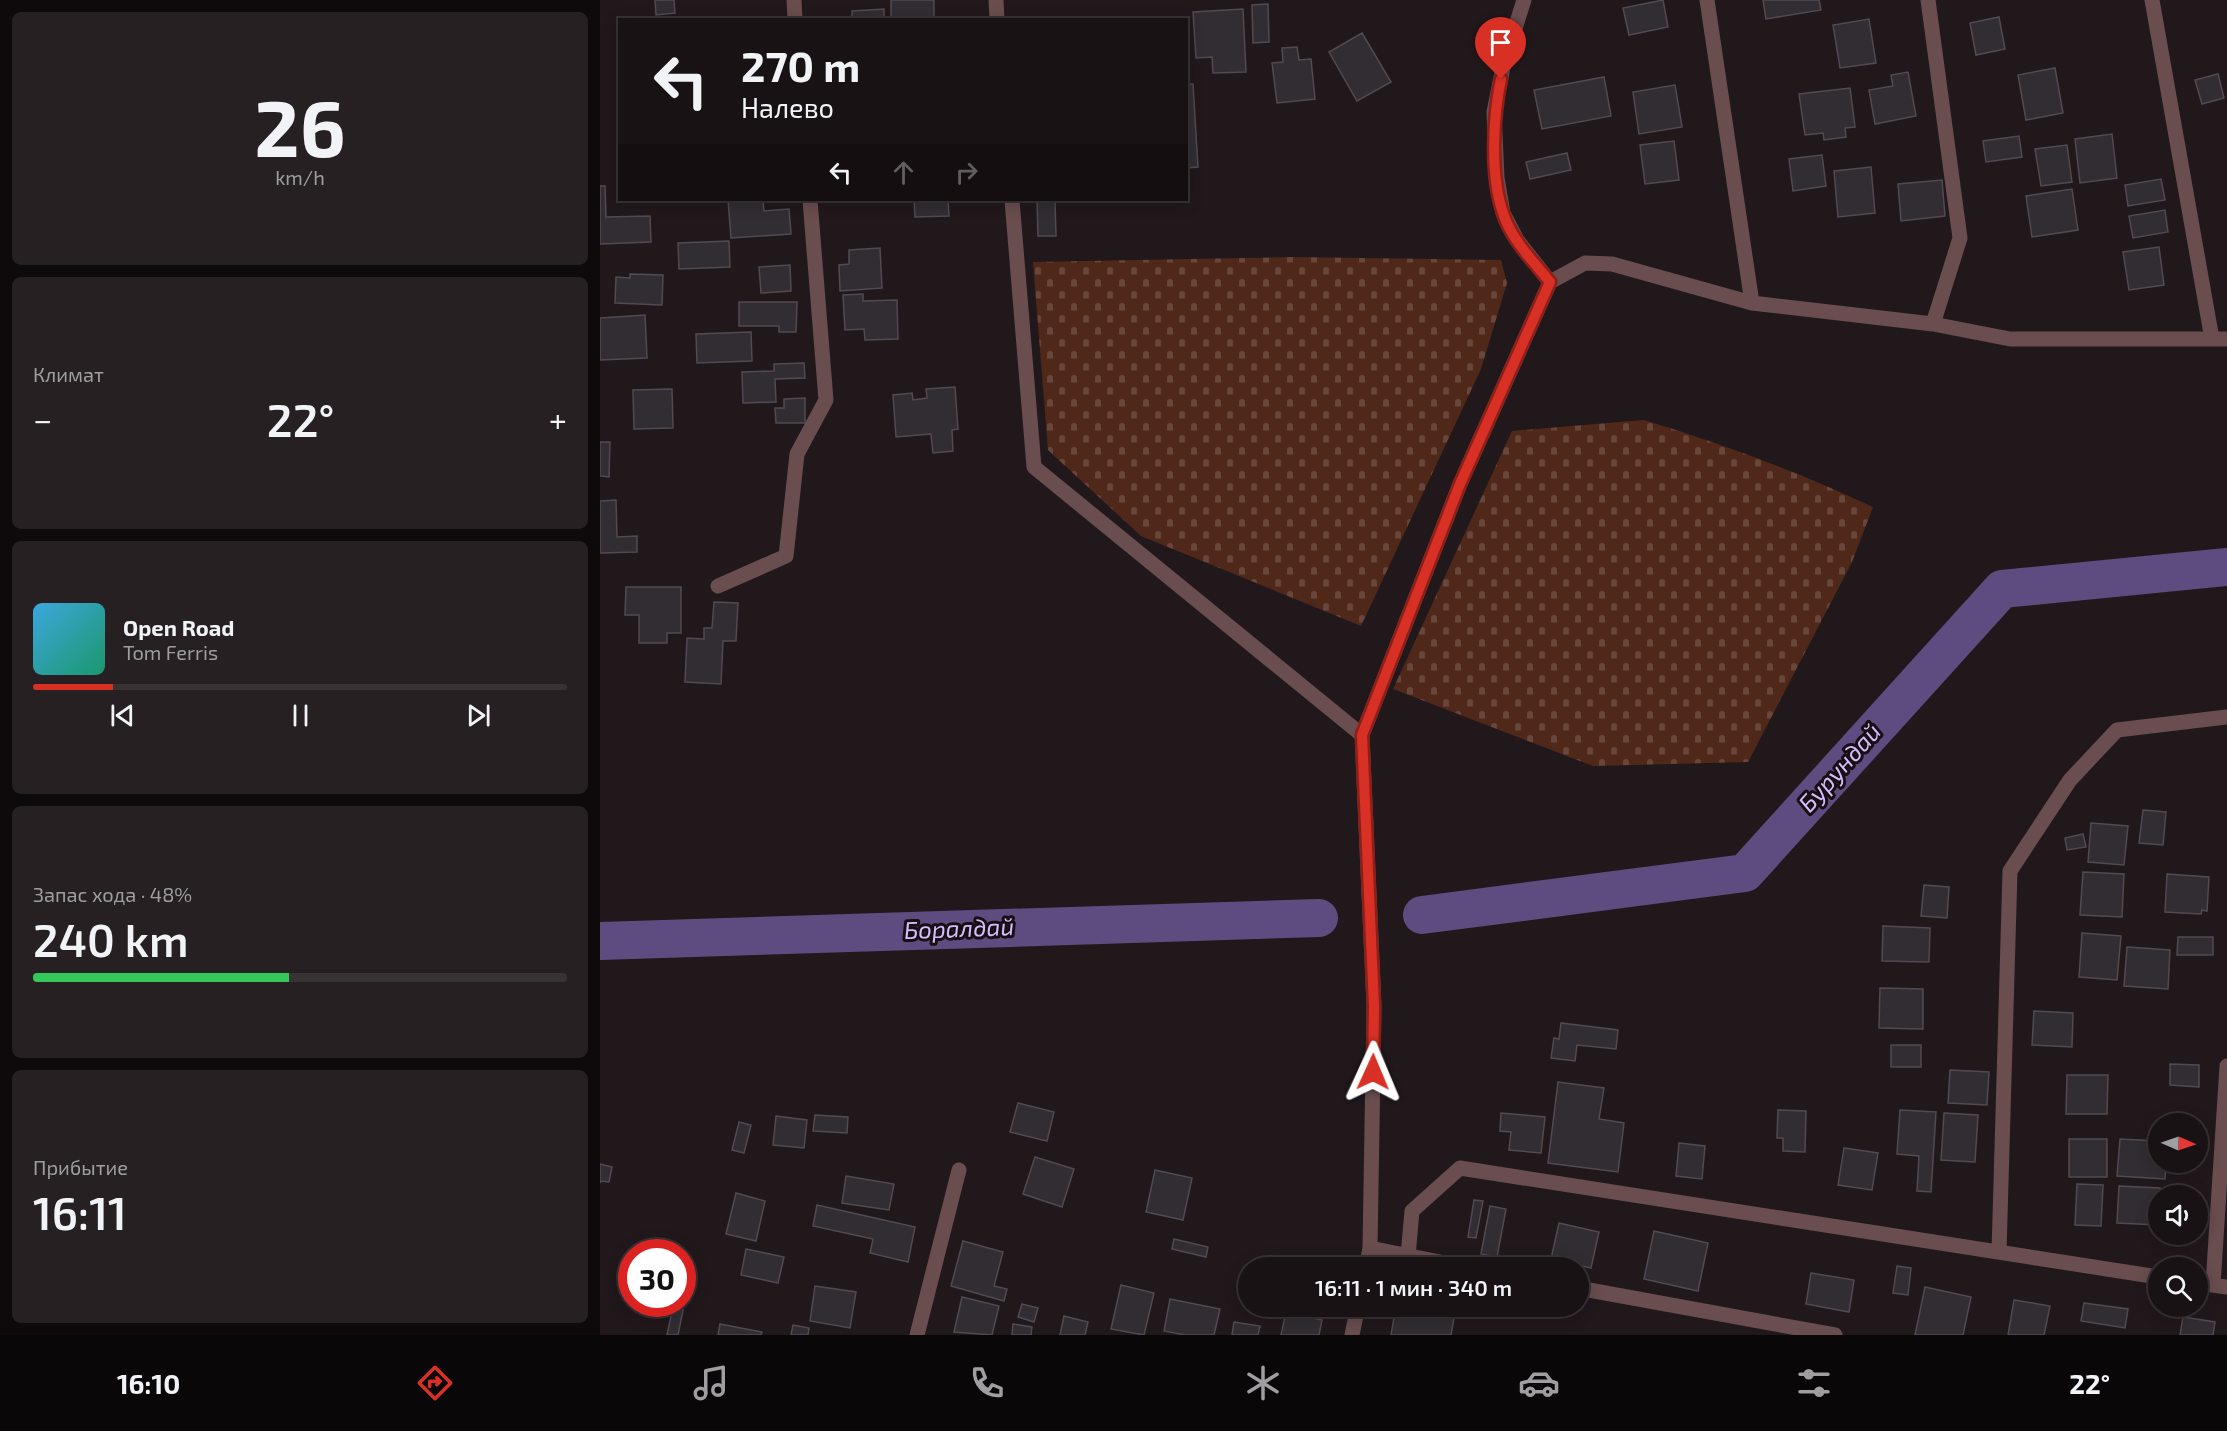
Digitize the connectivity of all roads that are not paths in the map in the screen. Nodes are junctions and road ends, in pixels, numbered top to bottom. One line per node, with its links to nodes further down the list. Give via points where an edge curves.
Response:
1 (794, 0): 7 (street)
2 (996, 0): 8 (street)
3 (1524, 0): 11 (street, via 1504,63 1494,112 1497,178 1503,213 1517,240)
4 (1707, 0): 12 (street)
5 (1928, 0): 13 (street, via 1960,238)
6 (2152, 0): 14 (street)
7 (795, 18)
8 (998, 18)
9 (810, 201): 15 (street, via 826,400 797,454 786,556)
10 (1012, 201): 17 (street, via 1034,467)
11 (1550, 282): 12 (street, via 1586,263 1612,264); 17 (street, via 1460,484)
12 (1752, 303): 13 (street)
13 (1933, 324): 14 (street, via 2010,339)
14 (2220, 339)
15 (718, 586)
16 (2227, 717): 21 (street, via 2117,730 2070,780 2010,871)
17 (1362, 735): 20 (street, via 1374,1006)
18 (2227, 1066): 26 (street)
19 (959, 1170): 29 (street)
20 (1370, 1248): 22 (street); 23 (street)
21 (1999, 1252): 22 (street, via 1460,1168 1412,1211); 25 (street)
22 (1408, 1256): 24 (street)
23 (1368, 1257)
24 (1413, 1257)
25 (2148, 1275)
26 (2220, 1286)
27 (1589, 1290): 31 (street)
28 (1356, 1317): 30 (street)
29 (917, 1335)
30 (1352, 1335)
31 (1835, 1335)

